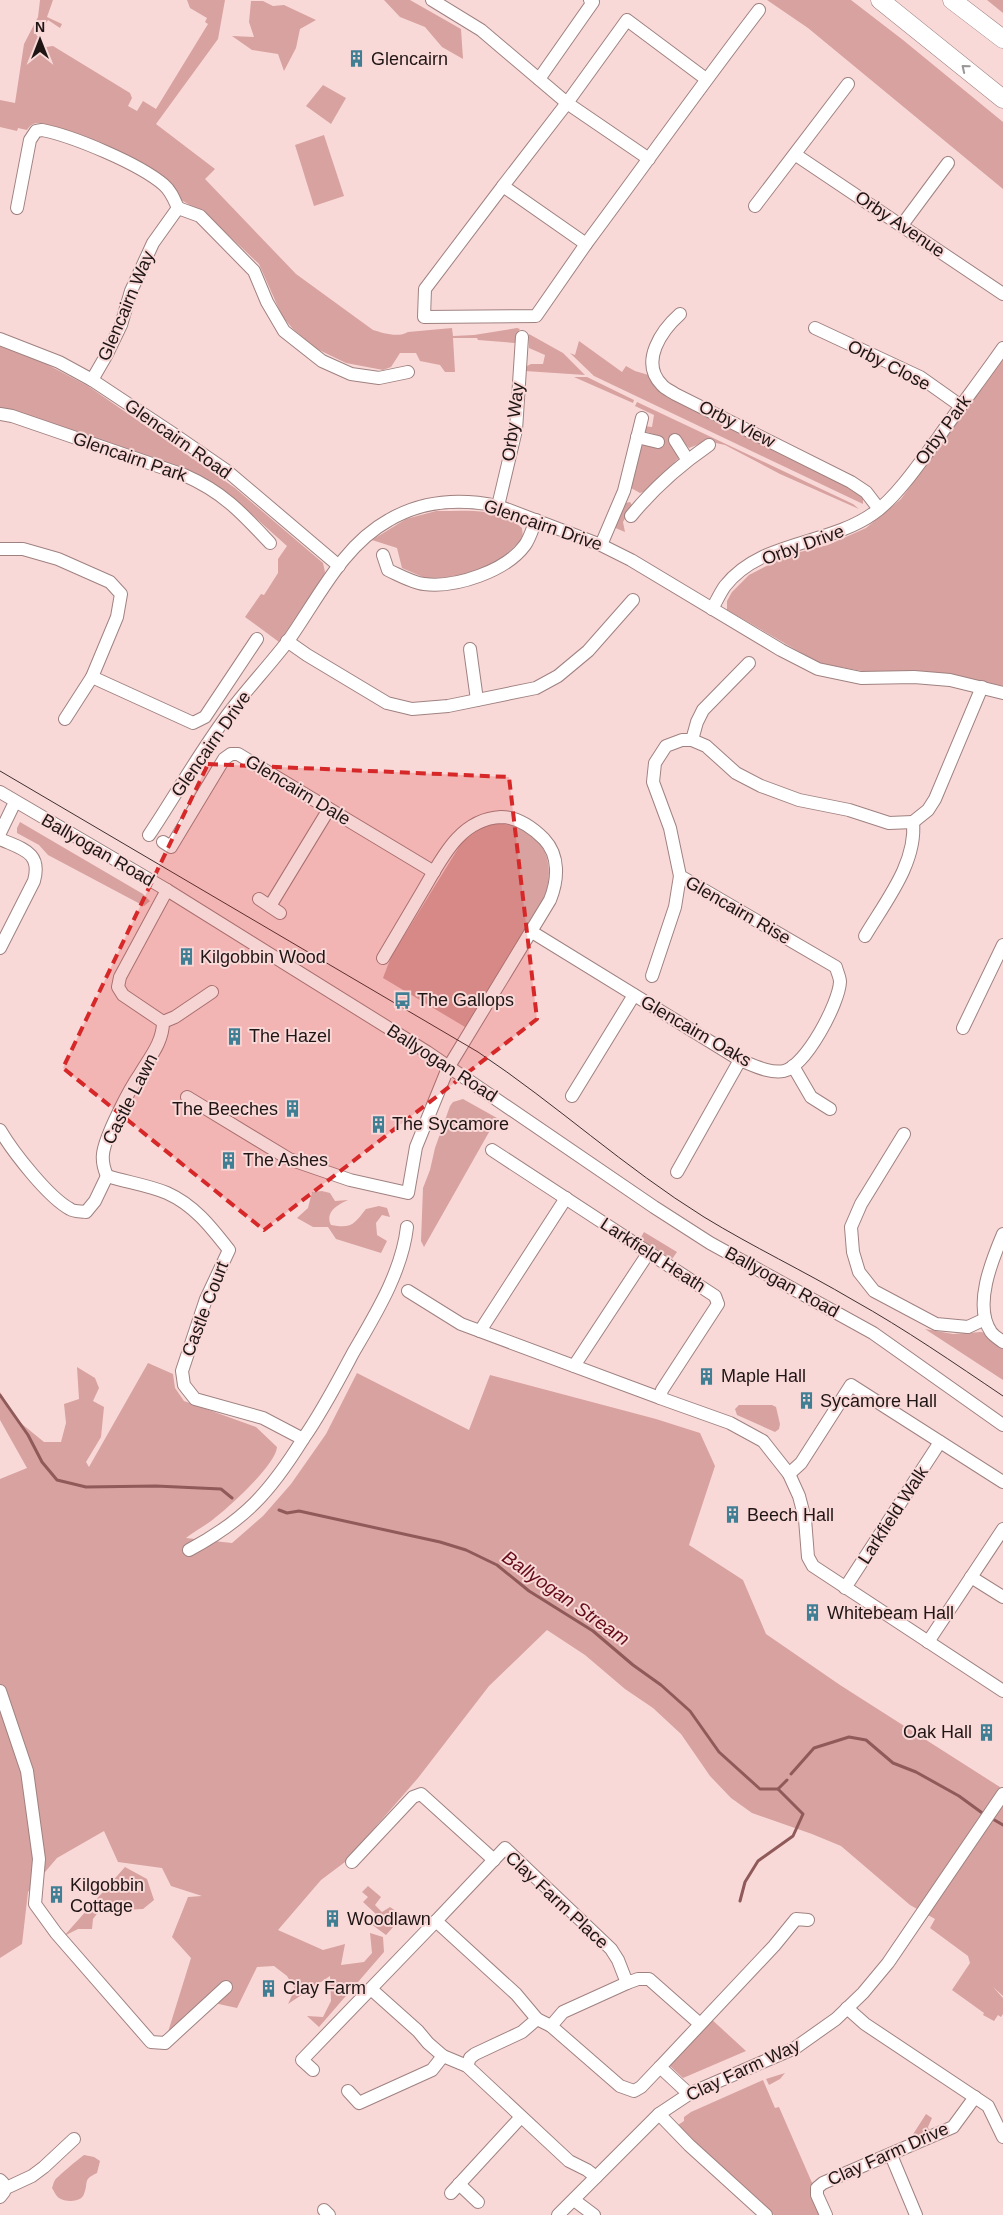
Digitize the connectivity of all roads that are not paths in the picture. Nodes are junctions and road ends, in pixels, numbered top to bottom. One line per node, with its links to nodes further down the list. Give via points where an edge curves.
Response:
1 (432, 0): 7 (street, via 481,30)
2 (590, 0): 7 (street, via 593,2)
3 (880, 0): 10 (highway, one-way to 3)
4 (952, 0): 6 (highway)
5 (759, 10): 8 (street)
6 (1003, 39)
7 (539, 79): 11 (street)
8 (706, 80): 11 (street, via 627,20); 13 (street)
9 (848, 84): 12 (street)
10 (1003, 99)
11 (567, 103): 13 (street); 15 (street)
12 (796, 155): 16 (street); 19 (street, Orby Avenue)
13 (649, 159): 20 (street)
14 (948, 163): 19 (street)
15 (503, 186): 20 (street); 20 (street, via 425,289 424,317 536,316)
16 (755, 206)
17 (17, 208): 18 (street, via 32,135 36,131 47,131 101,150 156,179 169,190)
18 (178, 208): 27 (street, via 200,216 254,271 284,331 322,361 351,374 379,378); 28 (street, Glencairn Way, via 153,243 121,325)
19 (902, 225): 21 (street, Orby Avenue)
20 (586, 244)
21 (1003, 294)
22 (680, 314): 40 (street, Orby View, via 656,343 653,367 661,385 852,482 866,492)
23 (815, 328): 29 (street, Orby Close, via 920,377)
24 (522, 337): 39 (street, Orby Way, via 516,430)
25 (0, 339): 28 (street, Glencairn Road, via 59,362)
26 (1003, 348): 29 (street, Orby Park)
27 (408, 372)
28 (92, 380): 48 (street, Glencairn Road, via 227,471)
29 (961, 406): 40 (street, Orby Park, via 913,472)
30 (0, 414): 43 (street, Glencairn Park, via 206,485 224,497)
31 (642, 418): 32 (street)
32 (637, 437): 34 (street); 37 (street)
33 (676, 440): 36 (street)
34 (658, 442)
35 (709, 445): 36 (street)
36 (687, 460): 38 (street)
37 (624, 491): 38 (street); 44 (street)
38 (640, 504): 41 (street)
39 (498, 506): 42 (street, Glencairn Drive); 48 (street, Glencairn Drive, via 463,500 420,506 388,520 361,540)
40 (879, 508): 50 (street, Orby Drive, via 848,529 794,544 747,567 725,587)
41 (631, 516)
42 (536, 520): 44 (street, Glencairn Drive); 46 (street, via 525,545 504,564 458,583 423,584 388,570)
43 (270, 543)
44 (601, 545): 50 (street, Glencairn Drive)
45 (0, 548): 47 (street); 55 (street, via 23,549 58,559 110,582 121,594 117,617)
46 (383, 555)
47 (0, 562)
48 (339, 566): 52 (street, Glencairn Drive)
49 (633, 600): 58 (street, via 588,651 558,676 536,688)
50 (712, 609): 56 (street, Glencairn Drive, via 818,669 861,678 914,677)
51 (257, 638): 55 (street, via 205,717 192,723)
52 (287, 641): 58 (street, via 387,704 412,709); 66 (street, Glencairn Drive, via 226,717)
53 (470, 649): 58 (street)
54 (749, 663): 60 (street, via 703,710)
55 (92, 677): 59 (street)
56 (982, 687): 57 (street, Glencairn Drive); 64 (street, via 935,799 928,810)
57 (1003, 693)
58 (477, 700)
59 (65, 719)
60 (692, 740): 64 (street, via 706,746 736,773 761,786 799,800 889,822); 70 (street, Glencairn Rise, via 666,746 654,763 654,782 670,828)
61 (0, 792): 62 (street, Ballyogan Road)
62 (15, 802): 65 (street); 71 (street, Ballyogan Road)
63 (329, 809): 68 (street, Glencairn Dale, via 238,754 231,754); 69 (street, Glencairn Dale); 72 (street, via 275,910)
64 (913, 822): 74 (street, via 915,837 910,854)
65 (0, 833)
66 (149, 835)
67 (0, 839): 76 (street, via 28,852 36,860 37,870)
68 (167, 845)
69 (434, 872): 73 (street, via 461,833 481,821 506,817 533,829 547,842 557,871 550,900); 77 (street)
70 (680, 876): 78 (street, via 675,907); 84 (street, Glencairn Rise, via 836,967 840,981 835,1001 802,1060)
71 (167, 890): 81 (street, via 120,977 118,987 123,995); 85 (street, Ballyogan Road)
72 (259, 899)
73 (532, 932): 80 (street, Glencairn Oaks); 85 (street)
74 (865, 936)
75 (1003, 945): 82 (street)
76 (0, 948)
77 (383, 958)
78 (652, 976)
79 (212, 992): 81 (street)
80 (634, 995): 83 (street, Glencairn Oaks); 86 (street)
81 (162, 1022): 93 (street, Castle Lawn, via 163,1033 106,1139 102,1155)
82 (963, 1028)
83 (740, 1060): 84 (street, Glencairn Oaks, via 770,1071 785,1071); 92 (street)
84 (793, 1066): 88 (street, via 811,1098)
85 (448, 1068): 87 (street, via 416,1147 408,1200 289,1159); 104 (street, Ballyogan Road, via 710,1243 873,1333)
86 (572, 1096)
87 (187, 1097)
88 (830, 1109)
89 (0, 1130): 93 (street, via 39,1181 71,1210 86,1212)
90 (904, 1134): 99 (street, via 861,1204 851,1227 859,1272 874,1291 936,1324 968,1327)
91 (492, 1150): 94 (street, Larkfield Heath)
92 (677, 1172)
93 (107, 1176): 105 (street, Castle Court, via 166,1193 188,1205 210,1225 229,1250 206,1299 182,1371 184,1385 195,1399 263,1418)
94 (566, 1198): 97 (street, Larkfield Heath); 100 (street)
95 (407, 1228): 105 (street, via 400,1260 374,1317)
96 (1003, 1234): 99 (street, via 986,1285)
97 (649, 1252): 102 (street); 103 (street, Larkfield Heath, via 718,1301)
98 (408, 1291): 100 (street, via 451,1320)
99 (985, 1319): 101 (street, via 992,1333)
100 (480, 1331): 102 (street)
101 (1003, 1342)
102 (574, 1366): 103 (street)
103 (660, 1398): 107 (street, via 748,1431 763,1441)
104 (1003, 1425)
105 (303, 1439): 110 (street, via 279,1476 245,1515 218,1535)
106 (940, 1442): 107 (street, via 851,1385 801,1463); 108 (street); 112 (street, Larkfield Walk)
107 (789, 1474): 112 (street, via 804,1512 810,1563)
108 (1003, 1482)
109 (1003, 1529): 111 (street)
110 (189, 1550)
111 (971, 1577): 113 (street); 114 (street)
112 (845, 1588): 114 (street)
113 (1003, 1597)
114 (928, 1642): 115 (street)
115 (1003, 1691)
116 (0, 1692): 123 (street, via 27,1771 39,1859 36,1904 56,1933 151,2042 165,2043)
117 (1003, 1794): 125 (street, Clay Farm Way, via 883,1970)
118 (494, 1860): 119 (street, via 421,1794 413,1797); 121 (street, Clay Farm Place); 122 (street, Clay Farm Place, via 505,1848 611,1949)
119 (352, 1862)
120 (808, 1920): 127 (street, via 796,1919)
121 (436, 1921): 124 (street, Clay Farm Place); 126 (street, via 516,1994)
122 (627, 1983): 127 (street, via 649,1979); 128 (street, via 563,2012)
123 (226, 1987)
124 (371, 1989): 129 (street); 132 (street, Clay Farm Place, via 302,2060)
125 (847, 2008): 134 (street, Clay Farm Way, via 795,2048); 135 (street, via 865,2024)
126 (537, 2019): 128 (street); 130 (street, via 522,2032 475,2054)
127 (700, 2024): 131 (street)
128 (551, 2026): 131 (street, via 627,2090 641,2087)
129 (443, 2056): 130 (street); 133 (street, via 432,2070 361,2108)
130 (467, 2066): 137 (street)
131 (660, 2067): 134 (street)
132 (313, 2070)
133 (348, 2091)
134 (689, 2094): 136 (street, Clay Farm Way)
135 (975, 2097): 138 (street, via 992,2111); 140 (street, Clay Farm Drive, via 953,2127)
136 (659, 2114): 141 (street, Clay Farm Way); 147 (street)
137 (521, 2117): 141 (street, via 569,2162); 144 (street, via 455,2189)
138 (1003, 2137)
139 (74, 2139): 142 (street, via 32,2176)
140 (891, 2155): 148 (street, Clay Farm Drive, via 817,2188); 149 (street)
141 (596, 2177): 143 (street, Clay Farm Way)
142 (1, 2189)
143 (574, 2200): 145 (street, Clay Farm Way); 146 (street)
144 (478, 2202)
145 (558, 2215)
146 (594, 2215)
147 (766, 2215)
148 (826, 2215)
149 (916, 2215)

